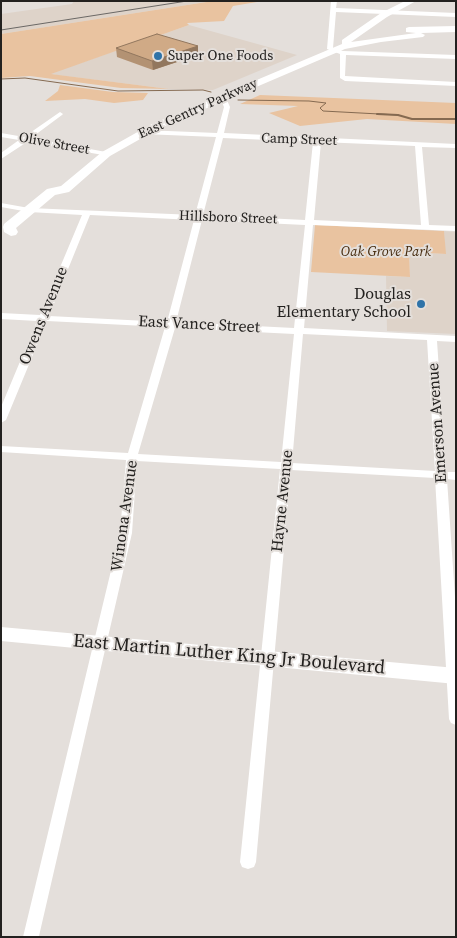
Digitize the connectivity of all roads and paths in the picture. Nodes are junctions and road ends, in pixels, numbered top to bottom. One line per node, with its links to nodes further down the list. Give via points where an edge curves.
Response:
1 (334, 1): 3 (street)
2 (412, 1): 5 (main road)
3 (333, 10): 5 (street); 12 (street, via 330,49)
4 (456, 15): 5 (street)
5 (392, 20): 6 (main road); 8 (main road)
6 (373, 28): 8 (main road, via 391,34); 11 (main road); 12 (main road, East Gentry Parkway, via 341,44)
7 (456, 29): 8 (main road)
8 (424, 32): 9 (main road); 10 (main road, East Gentry Parkway)
9 (456, 34)
10 (387, 38): 11 (main road, East Gentry Parkway); 13 (street)
11 (354, 45): 12 (main road, East Gentry Parkway)
12 (340, 50): 13 (street); 15 (street, via 344,79); 16 (main road, East Gentry Parkway)
13 (387, 54): 14 (street)
14 (456, 57)
15 (456, 84)
16 (223, 98): 18 (main road, East Gentry Parkway); 20 (street, Winona Avenue, via 227,107)
17 (60, 114): 21 (street)
18 (143, 132): 20 (street, Camp Street); 25 (main road, East Gentry Parkway)
19 (1, 135): 21 (street, Olive Street)
20 (220, 136): 22 (street, Camp Street); 32 (street, Winona Avenue)
21 (25, 139): 25 (street, Olive Street); 26 (street)
22 (318, 140): 23 (street, Camp Street); 33 (street, Hayne Avenue)
23 (418, 144): 24 (street, Camp Street); 34 (street)
24 (456, 146)
25 (106, 154): 27 (main road, East Gentry Parkway)
26 (1, 157)
27 (65, 189): 29 (main road, East Gentry Parkway, via 52,192); 30 (main road, East Gentry Parkway, via 67,194)
28 (1, 205): 29 (street, Hillsboro Street)
29 (29, 210): 30 (street, Hillsboro Street); 36 (main road, East Gentry Parkway, via 8,227)
30 (48, 210): 31 (street, Hillsboro Street); 36 (main road, East Gentry Parkway, via 23,230)
31 (87, 212): 32 (street, Hillsboro Street); 38 (street, Owens Avenue)
32 (199, 217): 33 (street, Hillsboro Street); 39 (street, Winona Avenue)
33 (310, 222): 34 (street, Hillsboro Street); 40 (street, Hayne Avenue)
34 (425, 227): 35 (street, Hillsboro Street)
35 (456, 229)
36 (6, 237)
37 (1, 316): 38 (street, East Vance Street)
38 (44, 318): 39 (street, East Vance Street); 43 (street, Owens Avenue)
39 (172, 324): 40 (street, East Vance Street); 45 (street, Winona Avenue)
40 (298, 331): 41 (street, East Vance Street); 46 (street, Hayne Avenue)
41 (432, 338): 42 (street, East Vance Street); 47 (street, Emerson Avenue)
42 (456, 339)
43 (1, 420)
44 (1, 449): 45 (street)
45 (132, 457): 46 (street); 50 (street, Winona Avenue, via 126,533)
46 (287, 466): 47 (street); 51 (street, Hayne Avenue)
47 (441, 475): 48 (street); 52 (street, Emerson Avenue)
48 (456, 476)
49 (1, 634): 50 (main road, East Martin Luther King Jr Boulevard)
50 (100, 643): 51 (main road, East Martin Luther King Jr Boulevard); 55 (street, Winona Avenue)
51 (268, 659): 52 (main road, East Martin Luther King Jr Boulevard); 54 (street, Hayne Avenue)
52 (454, 676): 53 (street, Emerson Avenue)
53 (456, 719)
54 (248, 862)
55 (31, 936)

